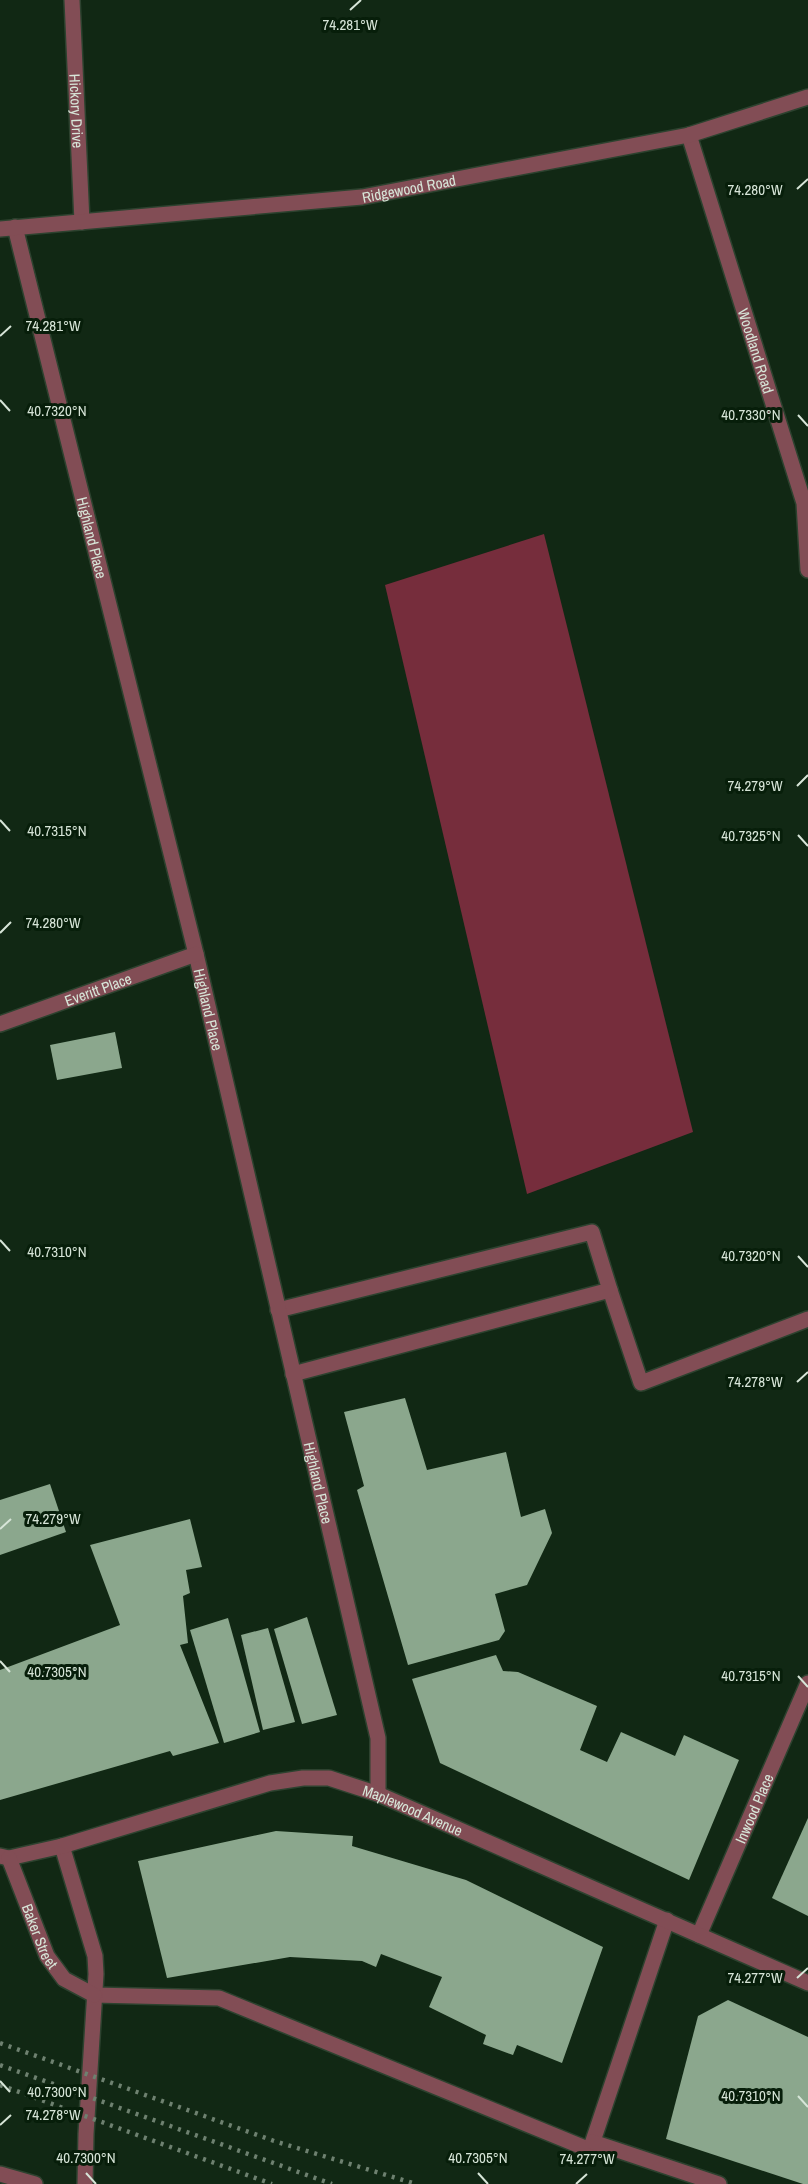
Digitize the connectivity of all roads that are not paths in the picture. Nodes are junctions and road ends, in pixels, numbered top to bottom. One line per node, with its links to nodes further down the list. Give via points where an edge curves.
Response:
1 (72, 0): 4 (street, Hickory Drive)
2 (808, 97): 3 (street, Ridgewood Road)
3 (689, 135): 4 (street, Ridgewood Road, via 362,197); 6 (street, Woodland Road)
4 (82, 222): 5 (street, Ridgewood Road)
5 (7, 228): 8 (street, Highland Place)
6 (803, 483): 7 (street, Woodland Road)
7 (808, 570)
8 (196, 954): 9 (street, Everitt Place); 11 (street, Highland Place)
9 (0, 1024)
10 (610, 1290): 11 (street, via 592,1232); 12 (street, via 640,1383); 13 (street)
11 (278, 1310): 13 (street, Highland Place)
12 (808, 1319)
13 (293, 1374): 15 (street, Highland Place, via 378,1738)
14 (808, 1683): 19 (street, Inwood Place)
15 (378, 1794): 16 (street, Maplewood Avenue, via 329,1778 270,1783); 18 (street, Maplewood Avenue)
16 (62, 1846): 17 (street, Maplewood Avenue); 21 (street, via 95,1956)
17 (4, 1857): 21 (street, Baker Street, via 47,1956 64,1978)
18 (667, 1920): 19 (street, Maplewood Avenue); 22 (street)
19 (699, 1935): 20 (street, Maplewood Avenue)
20 (808, 1983)
21 (94, 1995): 22 (street, via 219,1998 590,2150); 25 (street)
22 (593, 2142): 26 (street)
23 (0, 2174): 24 (street)
24 (35, 2184)
25 (85, 2184)
26 (719, 2184)

